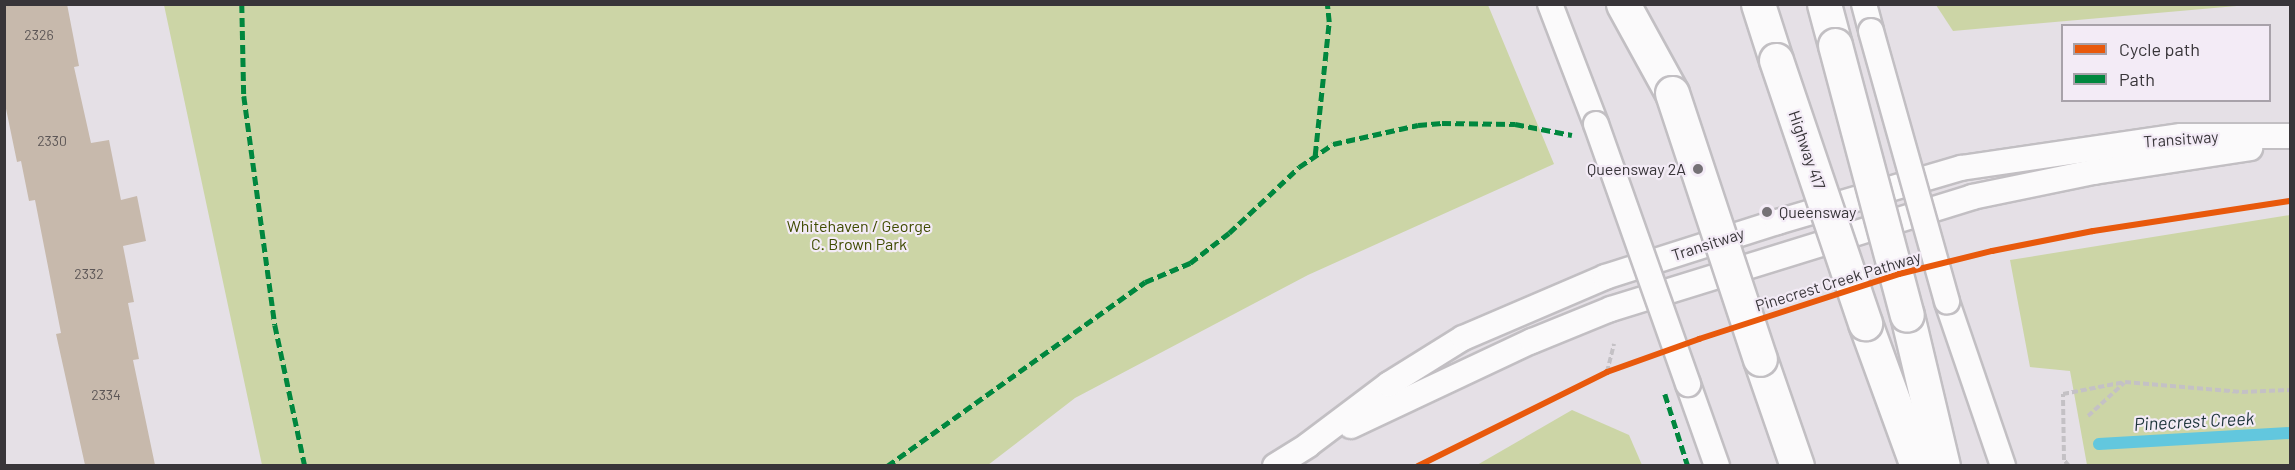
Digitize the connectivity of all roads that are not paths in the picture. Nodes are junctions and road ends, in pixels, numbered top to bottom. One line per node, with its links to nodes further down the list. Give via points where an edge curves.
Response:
1 (1550, 4): 12 (lane, bridge)
2 (1623, 4): 7 (highway)
3 (1646, 4): 7 (highway)
4 (1758, 4): 14 (highway, Highway 417, bridge)
5 (1824, 4): 15 (highway, bridge)
6 (1864, 4): 16 (lane, bridge, via 1947,302)
7 (1672, 93): 13 (highway, bridge)
8 (2290, 136): 10 (lane, Transitway, via 2181,136 1961,168 1777,222 1605,277 1463,339 1389,384)
9 (2290, 141): 10 (lane, Transitway, via 2094,172 1938,207 1611,309 1532,341)
10 (1308, 446): 11 (lane, Transitway)
11 (1275, 465)
12 (1717, 465)
13 (1797, 465)
14 (1917, 465)
15 (1943, 465)
16 (2003, 465)

